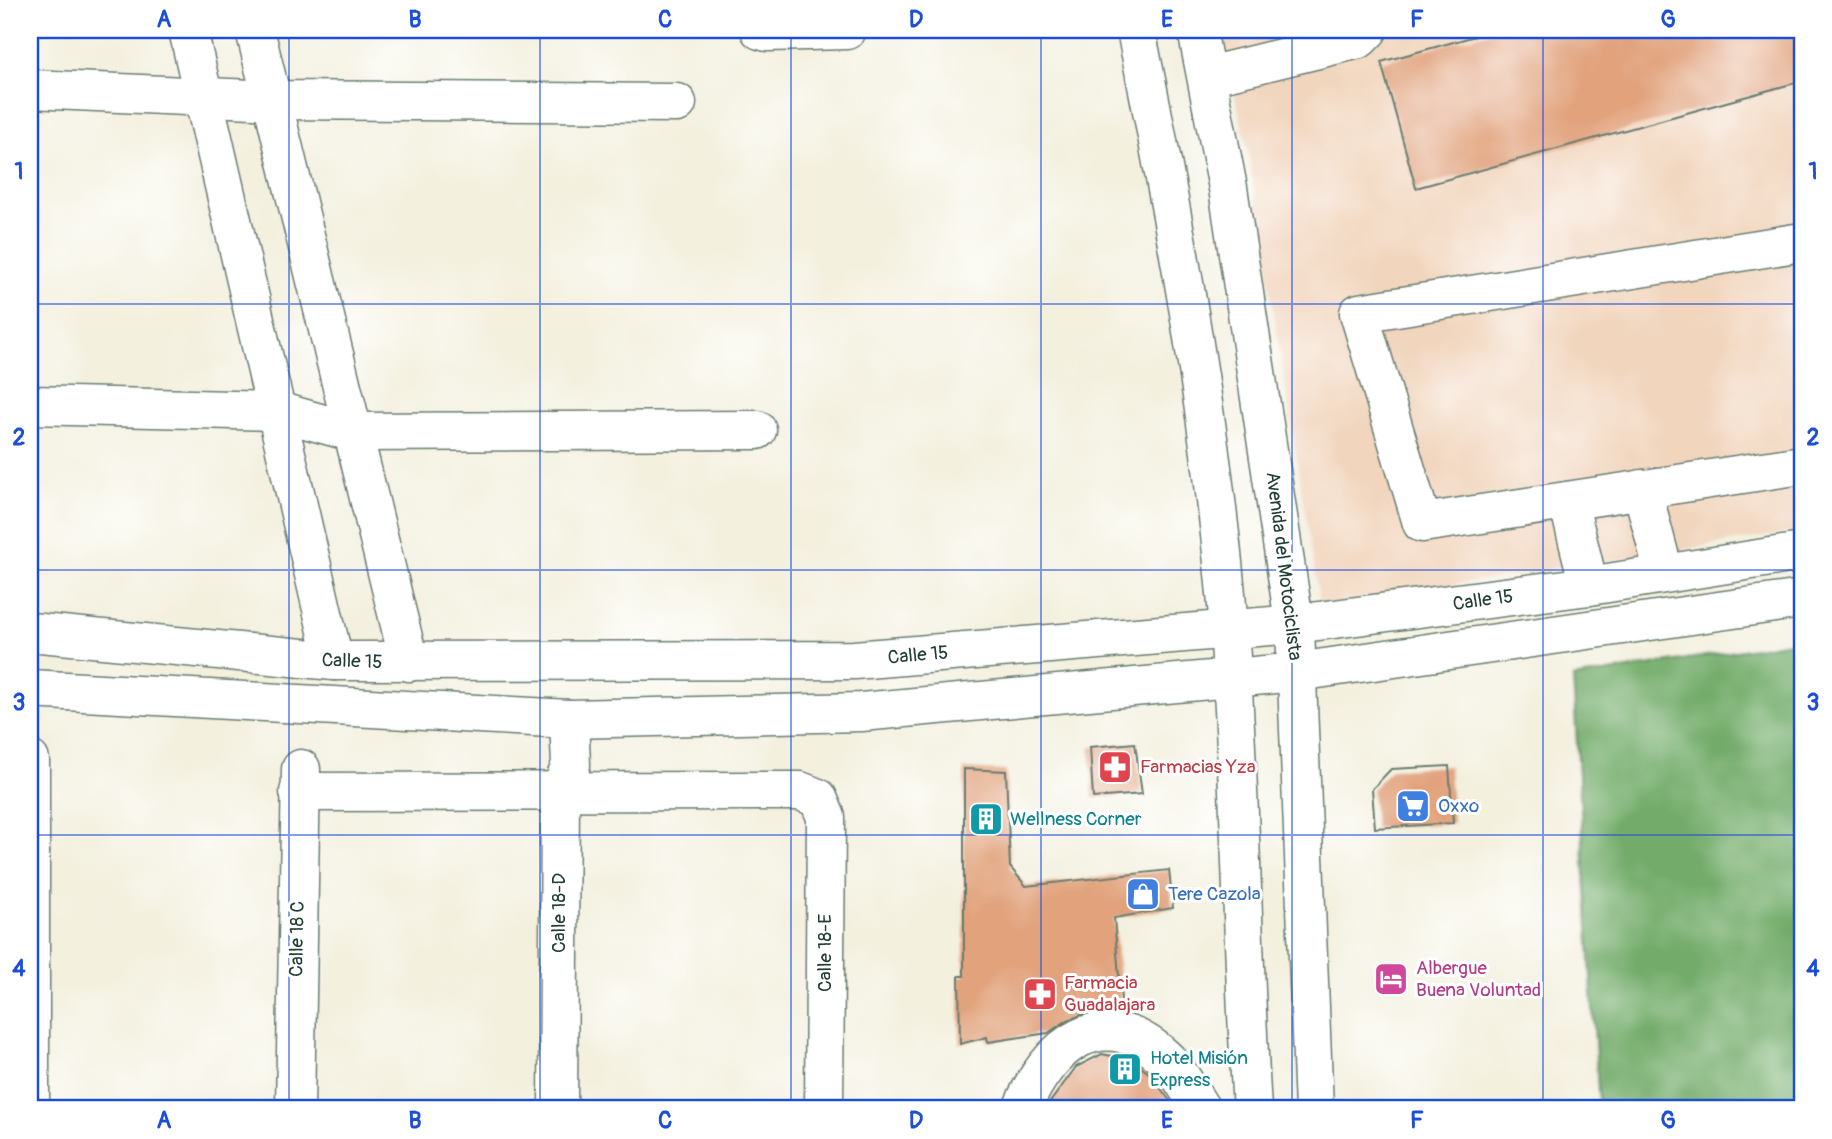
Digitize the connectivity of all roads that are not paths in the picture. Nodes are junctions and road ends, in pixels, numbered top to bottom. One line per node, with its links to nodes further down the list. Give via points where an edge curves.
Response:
1 (188, 30): 11 (street)
2 (255, 30): 12 (street)
3 (760, 30): 4 (street)
4 (847, 30)
5 (1136, 30): 27 (street, via 1206,411)
6 (1197, 30): 9 (street, Avenida del Motociclista)
7 (1368, 30): 8 (street, via 1359,39)
8 (1299, 42): 9 (street)
9 (1208, 76): 26 (street, Avenida del Motociclista)
10 (30, 89): 11 (street)
11 (206, 98): 12 (street); 16 (street)
12 (273, 100): 13 (street); 18 (street)
13 (677, 103)
14 (1802, 242): 21 (street, via 1359,313 1422,523)
15 (30, 405): 16 (street)
16 (277, 411): 18 (street); 29 (street)
17 (757, 430): 18 (street)
18 (352, 432): 30 (street)
19 (1802, 465): 20 (street)
20 (1642, 489): 21 (street); 23 (street)
21 (1568, 501): 24 (street)
22 (1802, 552): 23 (street, Calle 15)
23 (1664, 573): 24 (street, Calle 15)
24 (1589, 586): 26 (street, Calle 15)
25 (1802, 599): 31 (street)
26 (1295, 624): 27 (street, Calle 15); 31 (street, Avenida del Motociclista)
27 (1229, 630): 30 (street, Calle 15, via 854,660); 32 (street)
28 (30, 632): 29 (street, Calle 15)
29 (334, 661): 30 (street, Calle 15)
30 (409, 662)
31 (1297, 672): 32 (street); 44 (street, Avenida del Motociclista)
32 (1231, 677): 34 (street, via 861,712); 37 (street)
33 (30, 689): 34 (street)
34 (569, 719): 36 (street, Calle 18-D, via 571,765)
35 (30, 760): 38 (street)
36 (560, 792): 39 (street, Calle 18 C, via 300,781); 40 (street, Calle 18-D); 41 (street, Calle 18-E, via 800,791 818,798 826,817)
37 (1247, 1108)
38 (30, 1109)
39 (295, 1109)
40 (558, 1109)
41 (824, 1109)
42 (1022, 1109): 43 (street, via 1042,1069 1057,1052 1082,1034 1101,1032 1133,1036 1166,1058)
43 (1201, 1109)
44 (1314, 1109)

